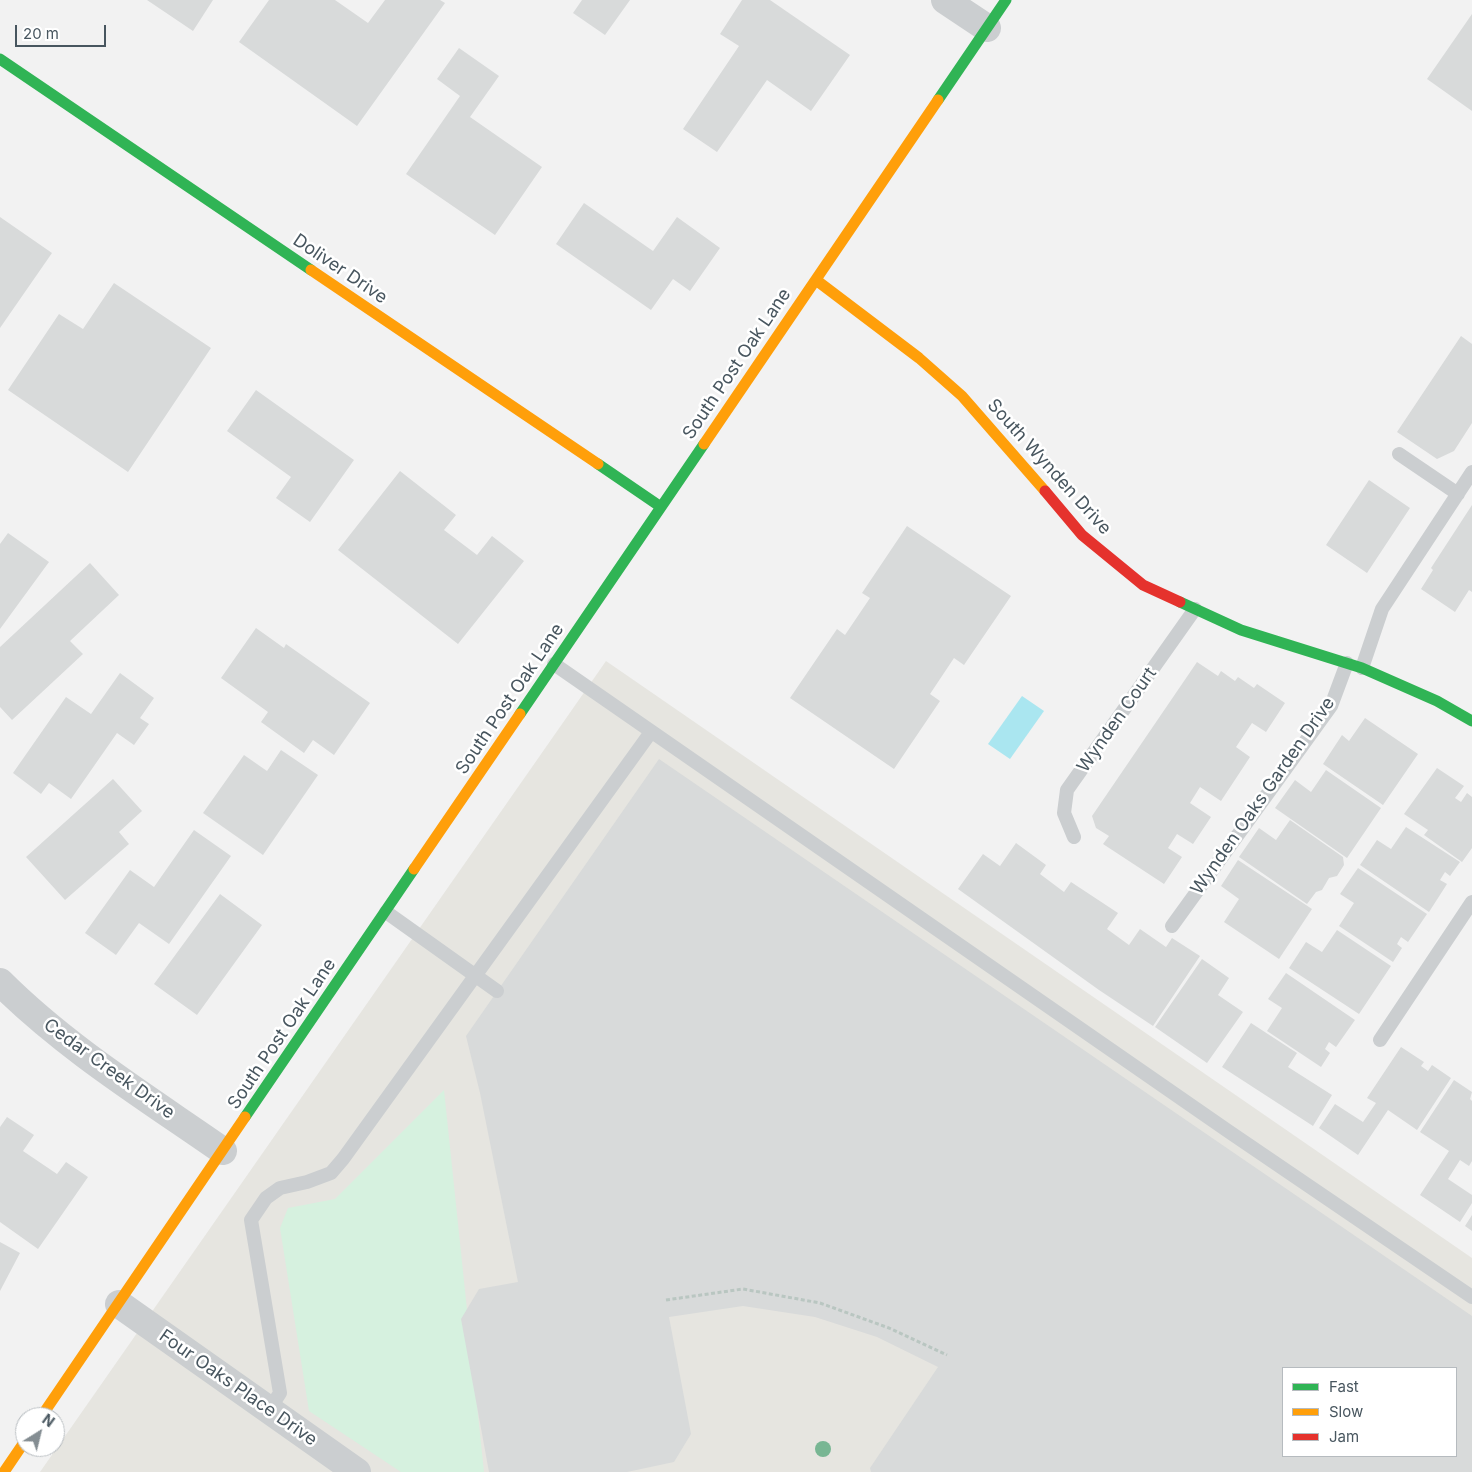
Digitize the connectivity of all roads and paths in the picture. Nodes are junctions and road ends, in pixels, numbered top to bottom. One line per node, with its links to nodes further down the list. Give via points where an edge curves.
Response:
1 (945, 0): 3 (street)
2 (1006, 0): 3 (main road, South Post Oak Lane)
3 (987, 28): 5 (main road, South Post Oak Lane)
4 (0, 59): 9 (main road, Doliver Drive)
5 (816, 280): 9 (main road, South Post Oak Lane); 10 (main road, South Wynden Drive, via 919,358 962,396 1086,540 1143,585)
6 (1399, 454): 8 (lane)
7 (1472, 472): 8 (lane)
8 (1458, 494): 13 (lane, via 1382,609)
9 (660, 508): 12 (main road, South Post Oak Lane)
10 (1195, 609): 11 (main road, South Wynden Drive, via 1241,630); 16 (lane, Wynden Court, via 1067,790 1064,813)
11 (1346, 663): 13 (main road, South Wynden Drive); 19 (lane, Wynden Oaks Garden Drive, via 1331,706)
12 (554, 664): 15 (lane); 18 (main road, South Post Oak Lane)
13 (1362, 668): 14 (main road, South Wynden Drive, via 1437,701)
14 (1472, 721)
15 (651, 732): 20 (lane); 25 (lane)
16 (1074, 837)
17 (1472, 902): 23 (lane)
18 (386, 912): 20 (lane); 24 (main road, South Post Oak Lane)
19 (1172, 926)
20 (476, 976): 22 (lane); 30 (lane, via 331,1173 280,1188 266,1198 251,1220 280,1393)
21 (0, 982): 24 (street, Cedar Creek Drive, via 28,1010 74,1046)
22 (498, 991)
23 (1380, 1040)
24 (223, 1151): 27 (main road, South Post Oak Lane)
25 (1472, 1298)
26 (666, 1300): 28 (path, via 743,1289 820,1303 889,1328)
27 (119, 1304): 29 (main road, South Post Oak Lane); 30 (street, Four Oaks Place Drive)
28 (946, 1355)
29 (48, 1407)
30 (269, 1410): 33 (street, Four Oaks Place Drive)
31 (15, 1456): 32 (main road)
32 (4, 1472)
33 (357, 1472)

